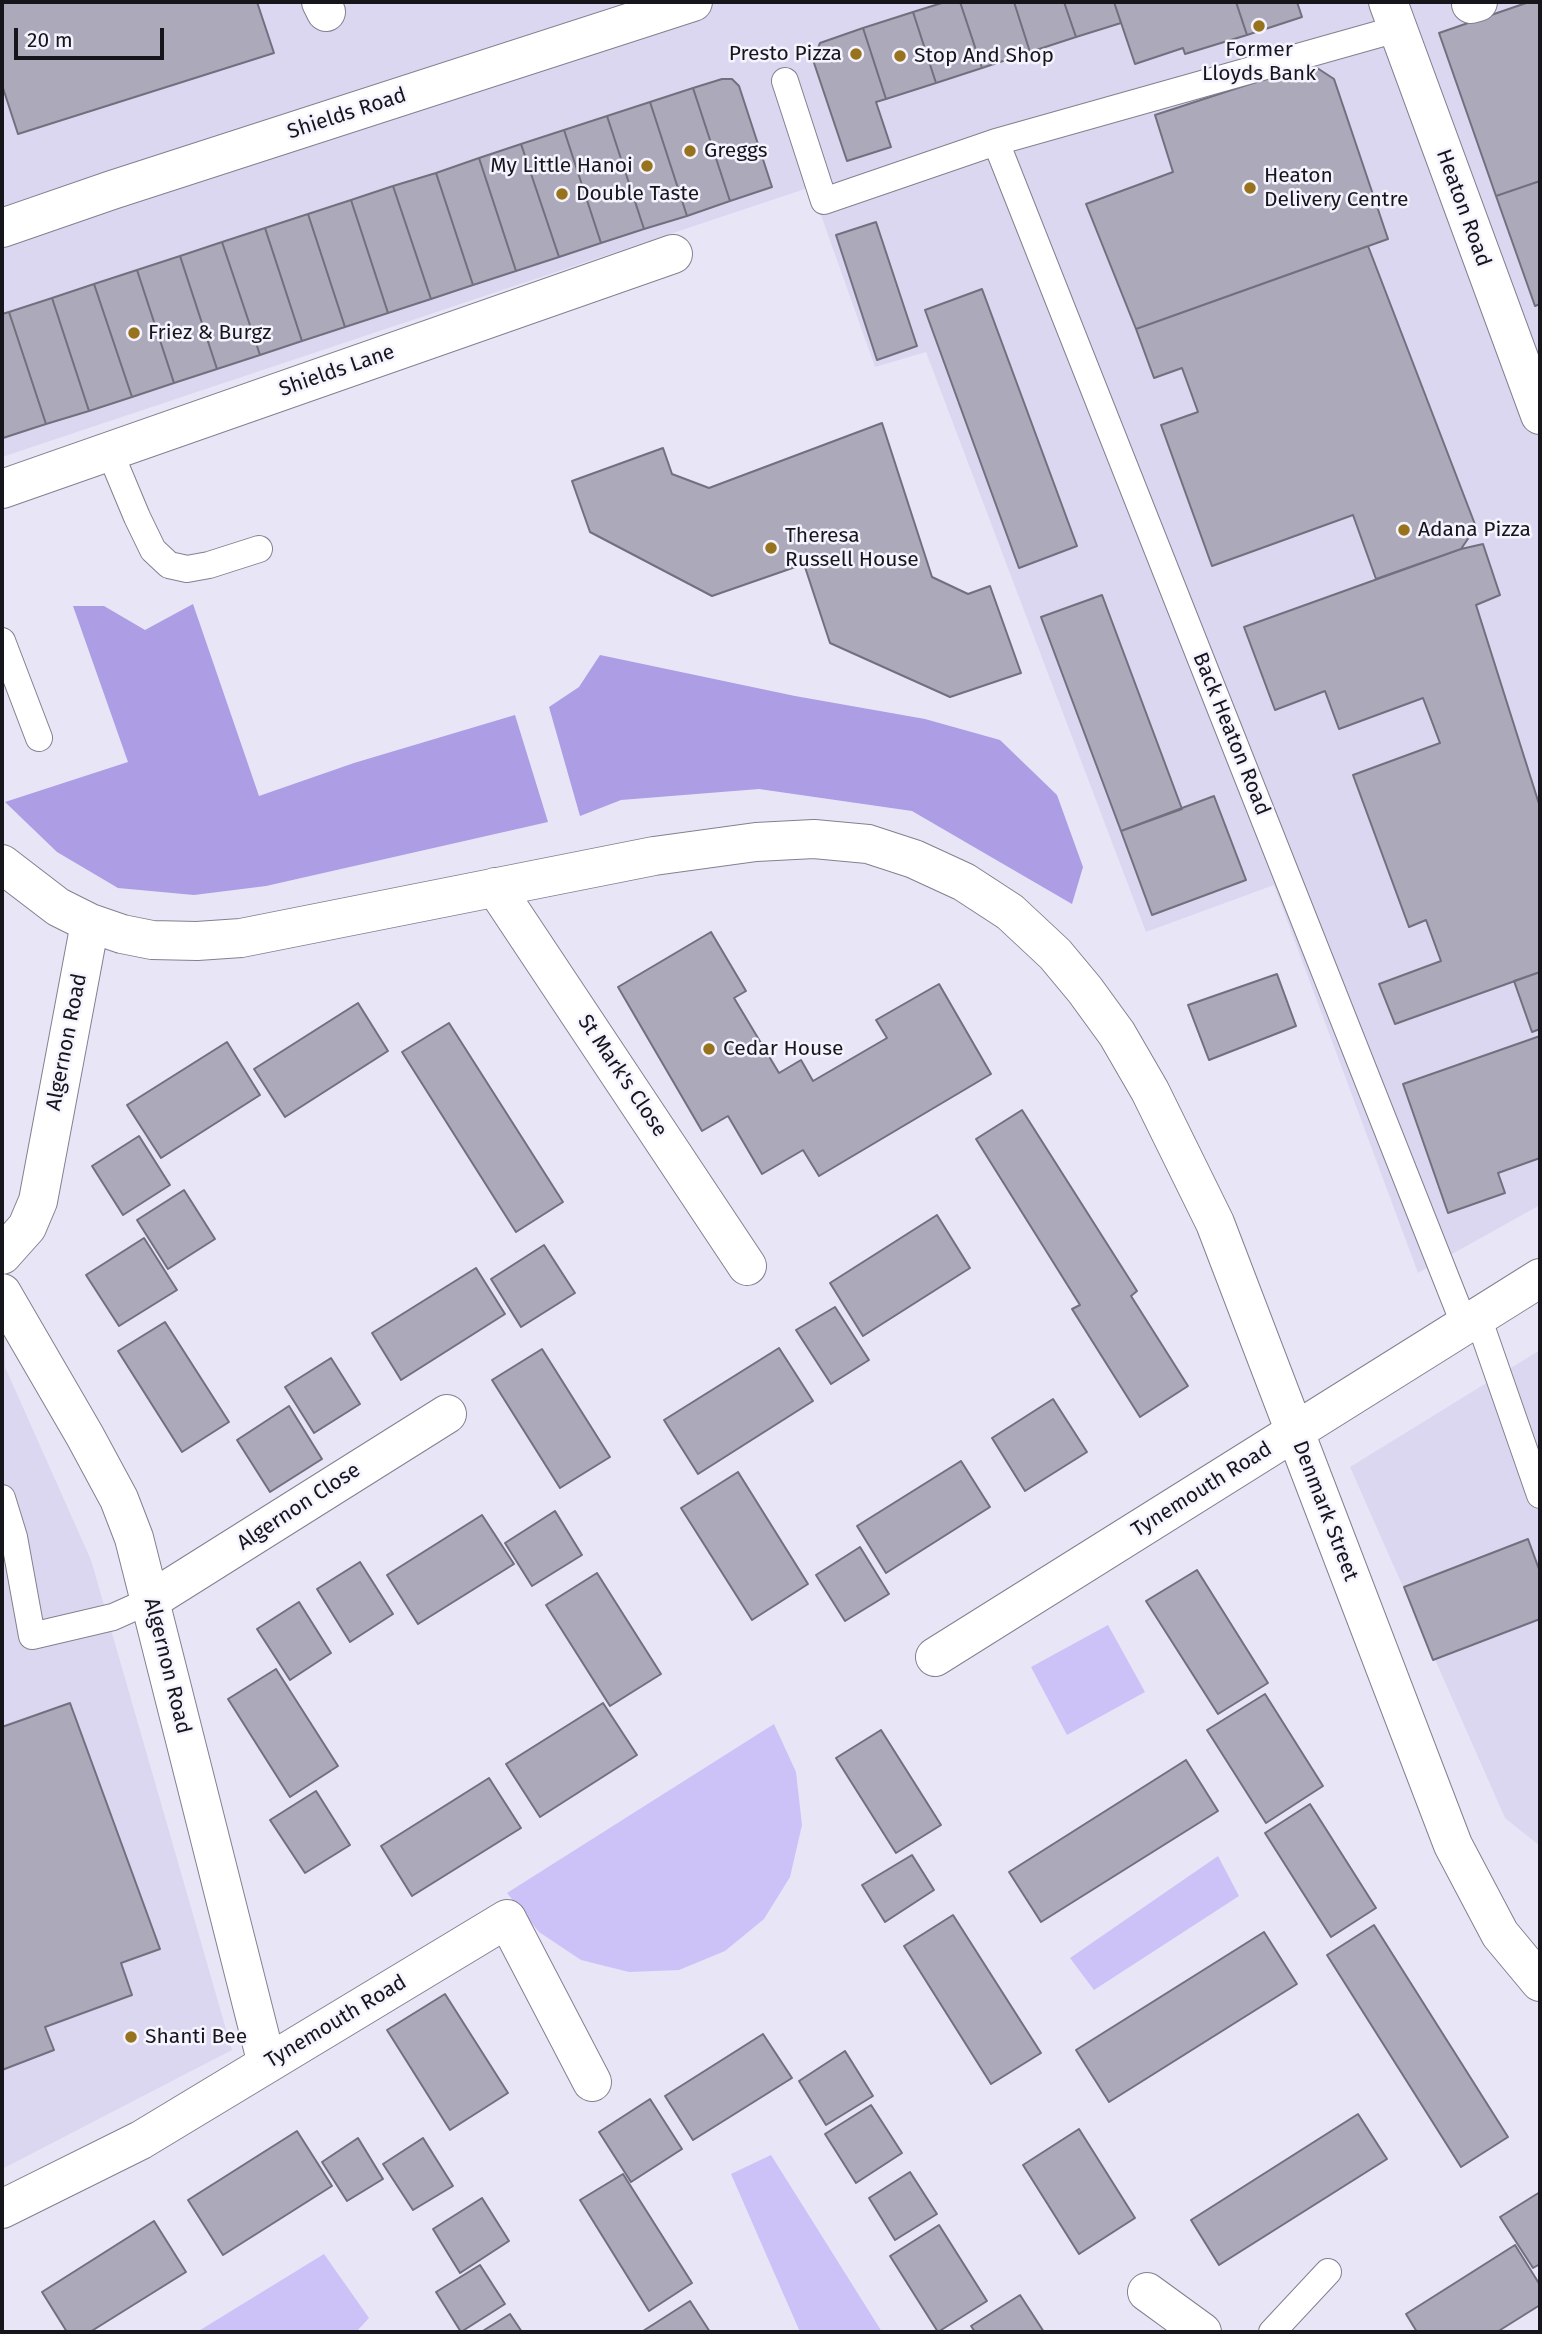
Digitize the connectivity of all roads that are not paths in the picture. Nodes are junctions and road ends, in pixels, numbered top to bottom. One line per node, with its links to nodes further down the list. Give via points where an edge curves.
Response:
1 (693, 2): 5 (street, Shields Road)
2 (1392, 15): 4 (lane); 7 (street, Heaton Road)
3 (785, 81): 4 (lane, via 824,201)
4 (996, 142): 20 (lane, Back Heaton Road)
5 (2, 228)
6 (673, 254): 8 (street, Shields Lane)
7 (1540, 415)
8 (109, 450): 9 (street, Shields Lane); 10 (lane, via 153,550 170,565 187,569)
9 (2, 489)
10 (259, 549)
11 (2, 640): 12 (lane)
12 (39, 738)
13 (2, 864): 15 (street, via 28,886)
14 (495, 887): 15 (street, Denmark Street, via 306,926 197,942 152,940); 17 (street, St Mark's Close); 22 (street, Denmark Street, via 654,856 814,839 868,844 914,859 1010,912 1055,954 1117,1034 1150,1091 1215,1223)
15 (90, 923): 16 (street, Algernon Road, via 38,1201 27,1227)
16 (2, 1255)
17 (747, 1266)
18 (1540, 1278): 20 (street, Tynemouth Road)
19 (2, 1293): 25 (street, Algernon Road, via 119,1499)
20 (1471, 1321): 22 (street, Tynemouth Road); 23 (lane, Back Heaton Road)
21 (447, 1414): 25 (street, Algernon Close)
22 (1295, 1432): 26 (street, Tynemouth Road); 27 (street, Denmark Street, via 1453,1845 1500,1934)
23 (1540, 1495)
24 (2, 1498): 25 (lane, via 32,1636 113,1617)
25 (151, 1600): 28 (street, Algernon Road)
26 (934, 1657)
27 (1540, 1982)
28 (267, 2064): 29 (street, Tynemouth Road, via 507,1919); 30 (street, Tynemouth Road, via 141,2140)
29 (592, 2082)
30 (2, 2210)
31 (1328, 2272): 34 (lane)
32 (1147, 2292): 33 (street)
33 (1202, 2332)
34 (1272, 2332)

